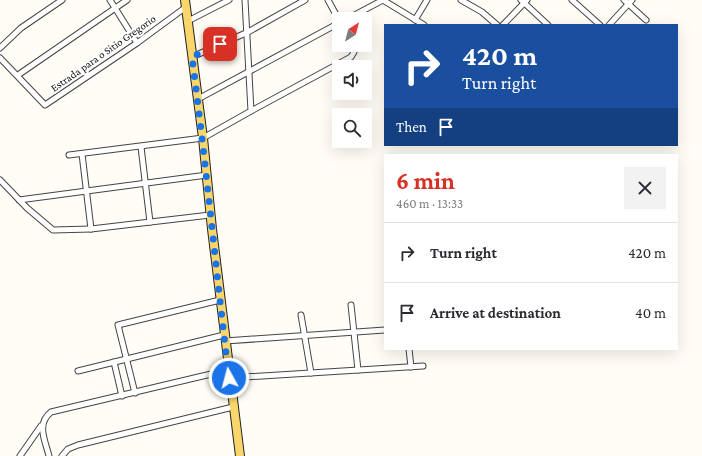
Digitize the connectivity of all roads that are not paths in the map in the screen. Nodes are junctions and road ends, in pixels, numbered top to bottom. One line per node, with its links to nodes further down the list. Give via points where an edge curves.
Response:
1 (60, 0): 30 (street, via 21,28)
2 (110, 0): 15 (street)
3 (127, 0): 15 (street)
4 (229, 0): 20 (street)
5 (246, 0): 28 (street)
6 (305, 0): 28 (street)
7 (328, 0): 16 (street)
8 (427, 0): 18 (street)
9 (461, 0): 22 (street, via 482,12)
10 (572, 0): 25 (street)
11 (624, 0): 13 (street)
12 (524, 1): 23 (street); 24 (street)
13 (630, 2): 19 (street); 26 (street)
14 (185, 3): 20 (main road); 29 (street, Estrada para o Sitio Gregorio)
15 (115, 8): 29 (street); 35 (street)
16 (335, 12)
17 (360, 12): 18 (street, via 383,0)
18 (415, 20): 21 (street)
19 (646, 20)
20 (188, 21): 32 (main road)
21 (422, 24)
22 (496, 24)
23 (504, 24)
24 (547, 24)
25 (599, 24)
26 (609, 24)
27 (332, 27): 34 (street)
28 (248, 32): 32 (street); 34 (street)
29 (137, 43): 35 (street, Estrada para o Sitio Gregorio, via 45,106)
30 (0, 48)
31 (354, 52): 37 (street, via 351,57)
32 (192, 57): 36 (main road)
33 (0, 58): 35 (street, Estrada para o Sitio Gregorio)
34 (250, 71): 36 (street); 37 (street)
35 (18, 75)
36 (198, 99): 38 (main road)
37 (251, 111): 38 (street)
38 (203, 138): 39 (street); 42 (main road)
39 (141, 146): 40 (street); 44 (street)
40 (82, 154): 41 (street); 45 (street)
41 (69, 155)
42 (207, 175): 44 (street); 47 (main road)
43 (0, 180): 46 (street)
44 (146, 184): 45 (street); 48 (street)
45 (86, 192): 46 (street); 49 (street)
46 (19, 200): 49 (street, via 53,230)
47 (210, 215): 48 (street); 50 (main road)
48 (150, 222): 49 (street)
49 (91, 229)
50 (220, 300): 56 (main road); 58 (street, via 118,325)
51 (351, 306): 54 (street)
52 (301, 315): 55 (street)
53 (384, 330): 54 (street)
54 (354, 332): 55 (street); 63 (street)
55 (304, 336): 56 (street); 64 (street)
56 (225, 338): 58 (street); 65 (main road)
57 (409, 350): 61 (street)
58 (126, 359): 59 (street); 66 (street)
59 (114, 362): 62 (street); 67 (street)
60 (423, 366): 61 (street)
61 (411, 367): 63 (street)
62 (78, 370)
63 (358, 370): 64 (street)
64 (311, 373): 65 (street)
65 (229, 374): 66 (street); 68 (main road)
66 (135, 393): 67 (street)
67 (122, 396): 69 (street, via 54,411 45,417)
68 (233, 407): 72 (street, via 78,445 68,449); 73 (main road)
69 (41, 426): 70 (street); 71 (street)
70 (20, 456)
71 (49, 456)
72 (62, 456)
73 (240, 456)

